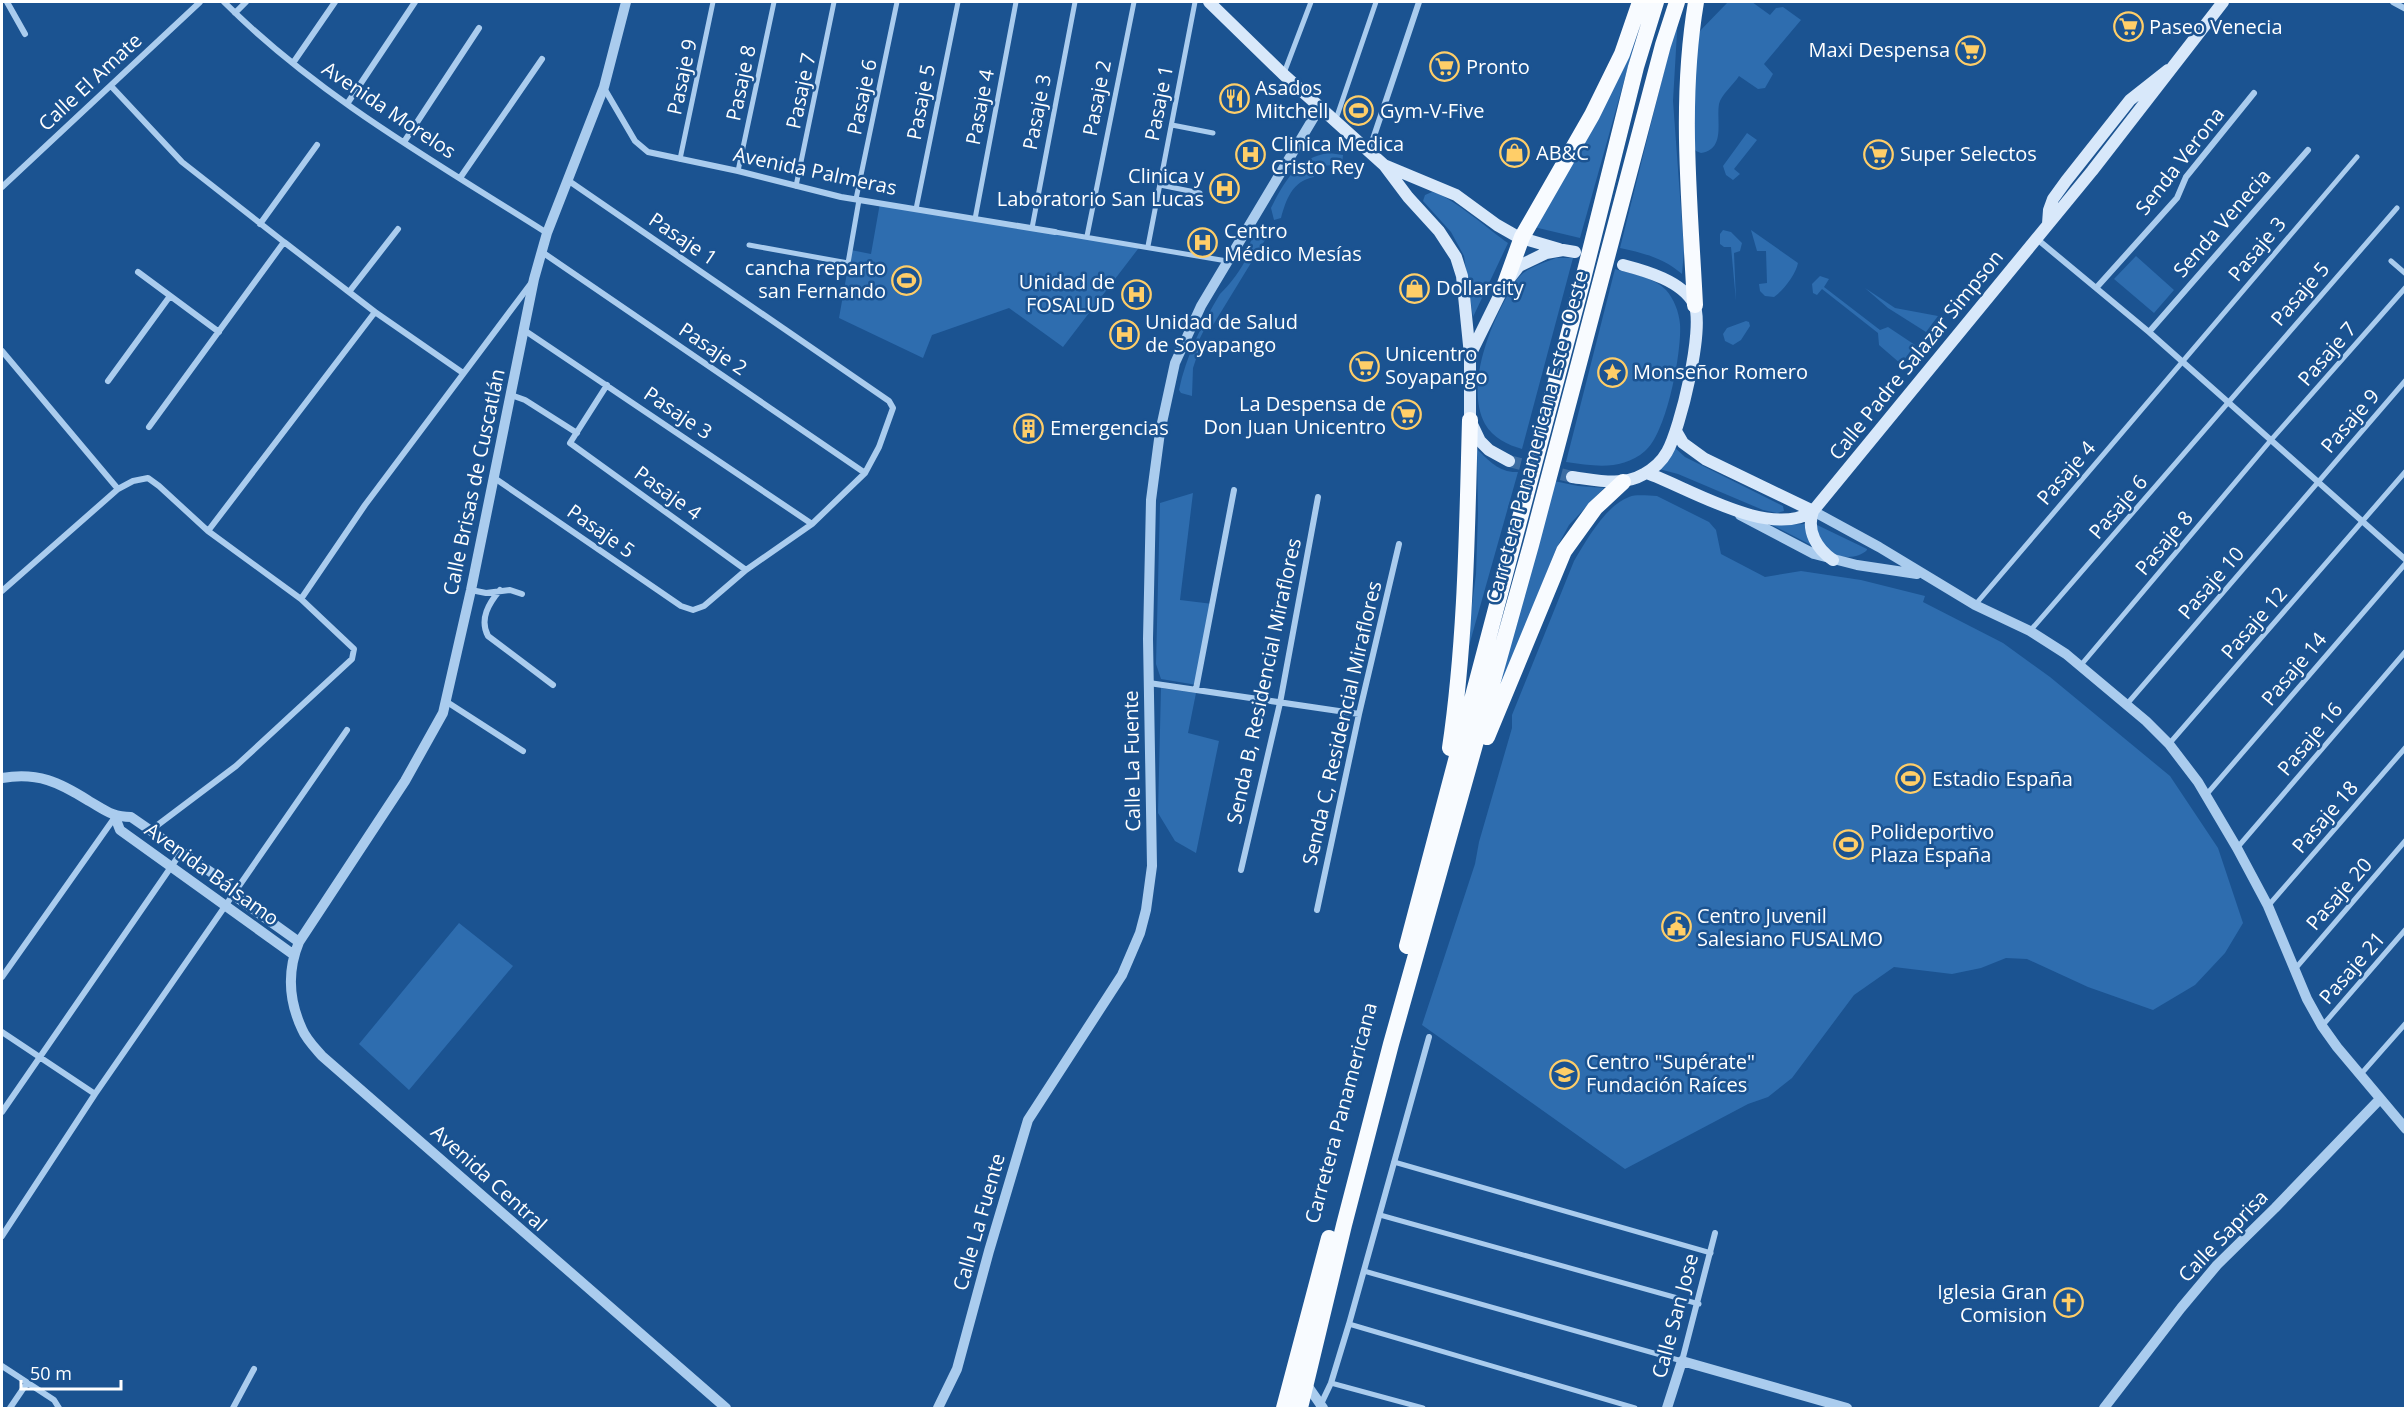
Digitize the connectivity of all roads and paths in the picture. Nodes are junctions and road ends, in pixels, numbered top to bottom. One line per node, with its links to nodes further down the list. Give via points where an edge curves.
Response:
1 (7, 2): 30 (street)
2 (200, 2): 35 (street, Calle El Amate)
3 (224, 2): 28 (street, Avenida Morelos)
4 (246, 2): 28 (street)
5 (334, 2): 32 (street)
6 (415, 2): 39 (street)
7 (626, 2): 36 (street, Calle Brisas de Cuscatlán)
8 (713, 2): 49 (street, Pasaje 9)
9 (774, 2): 51 (street, Pasaje 8)
10 (834, 2): 56 (street, Pasaje 7)
11 (897, 2): 59 (street, Pasaje 6)
12 (958, 2): 61 (street, Pasaje 5)
13 (1016, 2): 62 (street, Pasaje 4)
14 (1075, 2): 65 (street, Pasaje 3)
15 (1134, 2): 69 (street, Pasaje 2)
16 (1196, 2): 42 (street, Pasaje 1)
17 (1209, 2): 34 (main road)
18 (1311, 2): 34 (street)
19 (1376, 2): 41 (street)
20 (1419, 2): 47 (street)
21 (1640, 2): 70 (highway, via 1622,54 1592,115)
22 (1656, 2): 150 (highway, Carretera Panamericana Este - Oeste)
23 (1677, 2): 157 (highway, Carretera Panamericana Este - Oeste)
24 (1696, 2): 87 (highway, via 1685,135)
25 (2223, 2): 33 (main road, Calle Padre Salazar Simpson)
26 (2393, 2): 27 (street)
27 (2406, 9)
28 (235, 13): 32 (street, Avenida Morelos)
29 (479, 28): 44 (street)
30 (25, 34)
31 (542, 59): 53 (street)
32 (292, 63): 39 (street, Avenida Morelos)
33 (2174, 66): 38 (main road, Calle Padre Salazar Simpson); 52 (main road, Calle Padre Salazar Simpson)
34 (1283, 74): 40 (main road)
35 (111, 86): 57 (street, Calle El Amate); 63 (street, via 182,162)
36 (604, 87): 49 (street, Avenida Palmeras, via 635,141 648,152); 54 (street, Calle Brisas de Cuscatlán)
37 (2254, 93): 83 (street, Senda Verona, via 2186,177 2177,198)
38 (2130, 100): 52 (main road, via 2130,111 2100,148); 64 (main road, Calle Padre Salazar Simpson, via 2053,199)
39 (347, 104): 44 (street, Avenida Morelos)
40 (1320, 107): 41 (main road); 76 (street, Calle La Fuente)
41 (1335, 120): 47 (main road)
42 (1172, 126): 43 (street); 55 (street, Pasaje 1)
43 (1213, 133)
44 (404, 142): 53 (street, Avenida Morelos)
45 (317, 145): 63 (street)
46 (2308, 150): 91 (street, Senda Venecia)
47 (1368, 151): 50 (main road)
48 (2357, 157): 94 (street, Pasaje 3)
49 (680, 159): 51 (street, Avenida Palmeras)
50 (1384, 165): 70 (main road, via 1456,195); 93 (main road, via 1456,257 1462,276)
51 (738, 171): 56 (street, Avenida Palmeras)
52 (2092, 171): 64 (main road, Calle Padre Salazar Simpson)
53 (460, 178): 68 (street, Avenida Morelos)
54 (569, 181): 68 (street, Calle Brisas de Cuscatlán); 108 (street, Pasaje 1, via 890,400 893,408)
55 (1160, 185): 58 (street); 74 (street, Pasaje 1)
56 (796, 186): 59 (street, Avenida Palmeras)
57 (2, 187)
58 (1200, 193)
59 (858, 200): 61 (street, Avenida Palmeras); 73 (street, Pasaje 6, via 848,263)
60 (2397, 208): 100 (street, Pasaje 5)
61 (916, 209): 62 (street, Avenida Palmeras)
62 (975, 219): 65 (street, Avenida Palmeras)
63 (260, 224): 72 (street)
64 (2048, 224): 71 (main road, Calle Padre Salazar Simpson)
65 (1032, 228): 67 (street, Avenida Palmeras)
66 (398, 229): 85 (street)
67 (1055, 232): 69 (street)
68 (547, 233): 75 (street, Calle Brisas de Cuscatlán)
69 (1087, 236): 74 (street)
70 (1521, 238): 82 (highway); 82 (main road, via 1569,251 1546,253 1526,261)
71 (2036, 238): 83 (street); 118 (main road, Calle Padre Salazar Simpson)
72 (284, 242): 85 (street); 90 (street)
73 (748, 245)
74 (1148, 246): 76 (street)
75 (542, 252): 81 (street, Calle Brisas de Cuscatlán); 108 (street, Pasaje 2)
76 (1227, 261): 136 (street, Calle La Fuente, via 1179,350 1160,432 1151,500)
77 (2391, 261): 80 (street)
78 (1623, 265): 87 (main road, via 1658,275)
79 (138, 272): 86 (street)
80 (2406, 274)
81 (534, 279): 89 (street, Calle Brisas de Cuscatlán); 95 (street)
82 (1505, 284): 93 (main road)
83 (2097, 287): 91 (street)
84 (2406, 287): 105 (street, Pasaje 7)
85 (349, 292): 88 (street)
86 (170, 296): 90 (street); 97 (street)
87 (1695, 305): 103 (main road, via 1695,349)
88 (375, 312): 95 (street); 121 (street)
89 (524, 330): 98 (street, Pasaje 3); 99 (street, Calle Brisas de Cuscatlán)
90 (219, 332): 102 (street)
91 (2149, 332): 94 (street)
92 (2, 351): 114 (street)
93 (1470, 355): 101 (main road)
94 (2182, 362): 100 (street); 132 (street, Pasaje 4)
95 (463, 373): 131 (street)
96 (2406, 380): 113 (street, Pasaje 9)
97 (108, 381)
98 (607, 385): 104 (street); 120 (street, Pasaje 3)
99 (511, 395): 104 (street); 110 (street, Calle Brisas de Cuscatlán)
100 (2228, 402): 105 (street); 133 (street, Pasaje 6)
101 (1470, 420): 106 (main road, via 1480,441); 150 (highway, via 1458,696)
102 (149, 428)
103 (1676, 431): 109 (main road, via 1668,450); 118 (main road, via 1691,450 1705,459)
104 (577, 433): 125 (street, Pasaje 4, via 570,443)
105 (2271, 440): 113 (street); 135 (street, Pasaje 8)
106 (1509, 461)
107 (2406, 471): 119 (street, Pasaje 12)
108 (865, 473): 120 (street)
109 (1647, 473): 112 (main road); 117 (main road)
110 (493, 476): 125 (street, Pasaje 5, via 681,606 693,610 704,606); 127 (street, Calle Brisas de Cuscatlán)
111 (1572, 477): 112 (main road)
112 (1623, 482): 157 (highway, via 1595,508 1564,551 1492,724)
113 (2318, 482): 119 (street); 141 (street, Pasaje 10)
114 (118, 489): 121 (street, via 148,478); 129 (street)
115 (1234, 490): 138 (street)
116 (1318, 497): 140 (street, Senda B, Residencial Miraflores)
117 (1719, 504): 118 (main road, via 1778,519 1795,519); 123 (street)
118 (1813, 511): 123 (main road, via 1810,529 1817,546); 126 (street)
119 (2362, 521): 124 (street); 144 (street, Pasaje 12)
120 (812, 524): 125 (street)
121 (208, 531): 131 (street)
122 (1399, 544): 142 (street, Senda C, Residencial Miraflores)
123 (1833, 560): 126 (street)
124 (2406, 561): 148 (street, Pasaje 14)
125 (746, 570)
126 (1926, 576): 132 (street)
127 (471, 590): 128 (street); 139 (street, Calle Brisas de Cuscatlán)
128 (500, 590): 130 (street); 137 (street, via 485,615 483,625 488,636)
129 (2, 591)
130 (522, 594)
131 (301, 599): 151 (street, via 354,649 352,659 236,766)
132 (1975, 605): 133 (street)
133 (2030, 631): 135 (street)
134 (2406, 651): 153 (street, Pasaje 16)
135 (2081, 665): 141 (street)
136 (1149, 683): 138 (street); 196 (street, Calle La Fuente, via 1152,866 1140,933 1122,975 1028,1120 957,1369)
137 (553, 685)
138 (1196, 689): 140 (street)
139 (447, 702): 146 (street); 163 (street, Calle Brisas de Cuscatlán, via 405,781)
140 (1280, 703): 142 (street); 156 (street, Senda B, Residencial Miraflores)
141 (2127, 704): 144 (street)
142 (1359, 714): 161 (street, Senda C, Residencial Miraflores)
143 (348, 730): 158 (street)
144 (2169, 744): 148 (street)
145 (2406, 747): 160 (street, Pasaje 18)
146 (523, 751)
147 (2, 778): 149 (street, Avenida Bálsamo, via 35,776 55,782)
148 (2206, 795): 153 (street)
149 (115, 817): 151 (street, Avenida Bálsamo, via 131,817); 155 (street, Avenida Bálsamo, via 120,830); 166 (street)
150 (1438, 829): 197 (highway, Carretera Panamericana)
151 (151, 830): 154 (street, Avenida Bálsamo)
152 (2406, 840): 165 (street, Pasaje 20)
153 (2237, 848): 160 (street)
154 (182, 851): 155 (street); 158 (street, Avenida Bálsamo, via 215,875)
155 (171, 866): 159 (street, Avenida Bálsamo); 171 (street)
156 (1242, 870)
157 (1437, 882): 190 (highway, Carretera Panamericana, via 1344,1225)
158 (232, 894): 159 (street); 163 (street, Avenida Bálsamo)
159 (225, 905): 164 (street, Avenida Bálsamo); 173 (street)
160 (2268, 906): 165 (street)
161 (1317, 910)
162 (2406, 929): 168 (street, Pasaje 21)
163 (299, 942): 164 (street, Avenida Central)
164 (294, 955): 195 (street, Avenida Central, via 290,976 293,1003 302,1031 322,1056)
165 (2295, 969): 168 (street)
166 (2, 977)
167 (2406, 1023): 172 (street)
168 (2322, 1026): 172 (street)
169 (2, 1032): 171 (street)
170 (1429, 1037): 177 (street)
171 (39, 1058): 173 (street); 175 (street)
172 (2361, 1074): 174 (street)
173 (95, 1094): 180 (street)
174 (2380, 1099): 176 (street); 203 (street, Calle Saprisa, via 2210,1274)
175 (2, 1112)
176 (2406, 1129)
177 (1394, 1162): 178 (street); 181 (street)
178 (1380, 1215): 182 (street); 183 (street)
179 (1715, 1233): 181 (street, Calle San Jose)
180 (2, 1236)
181 (1711, 1253): 183 (street, Calle San Jose)
182 (1364, 1271): 184 (street); 185 (street)
183 (1699, 1304): 185 (street, Calle San Jose)
184 (1349, 1324): 189 (street); 200 (street)
185 (1682, 1361): 201 (street, Calle San Jose); 202 (street)
186 (2, 1366): 188 (street)
187 (254, 1369): 194 (street)
188 (27, 1383): 192 (street); 193 (street, via 54,1400)
189 (1330, 1383): 191 (street); 199 (street)
190 (1307, 1385): 191 (street); 198 (highway, Carretera Panamericana)
191 (1322, 1406)
192 (10, 1408)
193 (59, 1408)
194 (233, 1408)
195 (726, 1408)
196 (938, 1408)
197 (1284, 1408)
198 (1300, 1408)
199 (1423, 1408)
200 (1635, 1408)
201 (1667, 1408)
202 (1847, 1408)
203 (2104, 1408)

